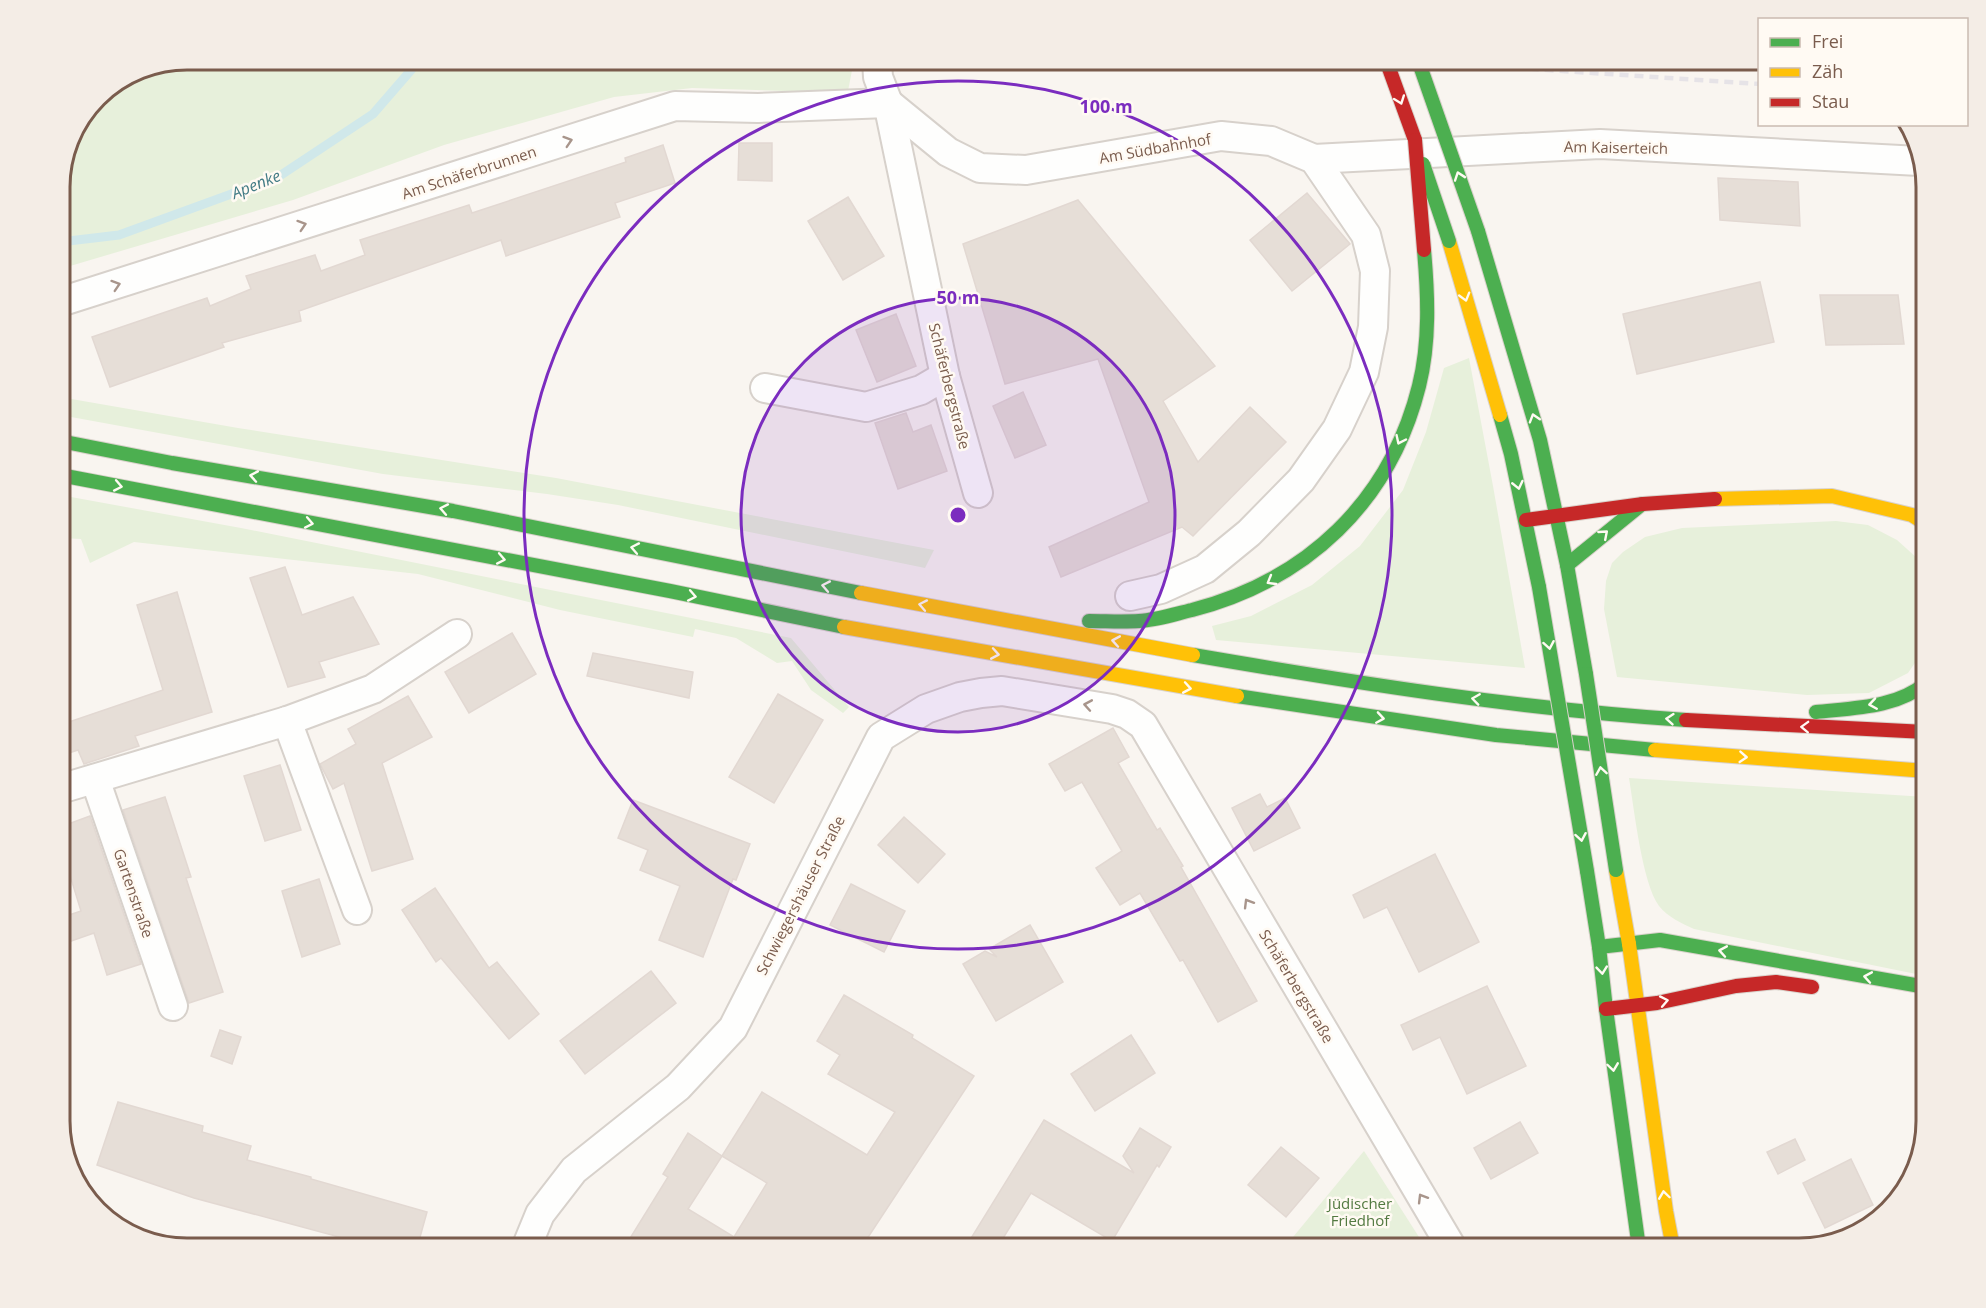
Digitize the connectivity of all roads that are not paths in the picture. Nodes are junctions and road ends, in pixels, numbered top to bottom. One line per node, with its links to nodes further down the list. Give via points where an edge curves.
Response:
1 (878, 70): 4 (street)
2 (1390, 70): 5 (main road, one-way to 5)
3 (1422, 70): 15 (main road, one-way to 3, bridge, via 1540,440 1478,231)
4 (888, 103): 6 (street, Am Südbahnhof, via 948,152 980,168 1026,171 1221,136 1271,141); 8 (street, Am Schäferbrunnen, one-way to 4, via 675,106 758,108); 9 (street, Schäferbergstraße)
5 (1415, 140): 17 (main road, one-way to 17, bridge, via 1449,241 1511,454); 20 (main road, one-way to 20, bridge, via 1427,309 1419,385 1389,466 1349,521 1296,566 1259,588 1220,604 1141,621)
6 (1314, 159): 7 (street, Am Kaiserteich, via 1600,144); 19 (street, via 1366,235 1373,262 1373,327 1364,372 1337,429 1301,480 1249,532 1205,569 1161,589)
7 (1912, 160)
8 (71, 298)
9 (945, 376): 10 (street, via 921,390 866,407); 13 (street, Schäferbergstraße)
10 (765, 388)
11 (71, 443): 20 (main road, one-way to 11, via 415,503)
12 (71, 477): 27 (main road, one-way to 27, via 860,630 1190,689 1496,735)
13 (978, 493)
14 (1643, 504): 15 (main road); 16 (main road, via 1832,495); 18 (main road, one-way to 14)
15 (1557, 515): 17 (main road); 18 (main road)
16 (1916, 518)
17 (1526, 520): 32 (main road, one-way to 32, bridge)
18 (1567, 566): 31 (main road, one-way to 18, bridge)
19 (1130, 596)
20 (1010, 622): 24 (main road, one-way to 20, via 1504,703 1298,673)
21 (457, 634): 23 (street, via 373,688)
22 (1916, 690): 24 (main road, one-way to 24, via 1897,700)
23 (287, 721): 28 (street); 30 (street)
24 (1728, 724): 26 (main road, one-way to 24)
25 (1143, 725): 38 (street, Schwiegershäuser Straße, one-way to 38, via 1112,709 1002,691 942,702 881,737 733,1028 678,1087 574,1170 540,1214); 39 (street, Schäferbergstraße, one-way to 25)
26 (1916, 732)
27 (1916, 770)
28 (95, 779): 29 (street); 35 (street, Gartenstraße)
29 (71, 786)
30 (357, 910)
31 (1629, 944): 32 (main road); 33 (main road, one-way to 31, via 1660,940); 36 (main road)
32 (1599, 947): 37 (main road, one-way to 37)
33 (1916, 985)
34 (1822, 989): 36 (main road, one-way to 34, via 1776,982)
35 (173, 1006)
36 (1637, 1006): 37 (main road); 41 (main road, one-way to 36)
37 (1606, 1009): 40 (main road, one-way to 40)
38 (530, 1238)
39 (1446, 1238)
40 (1638, 1238)
41 (1671, 1238)

